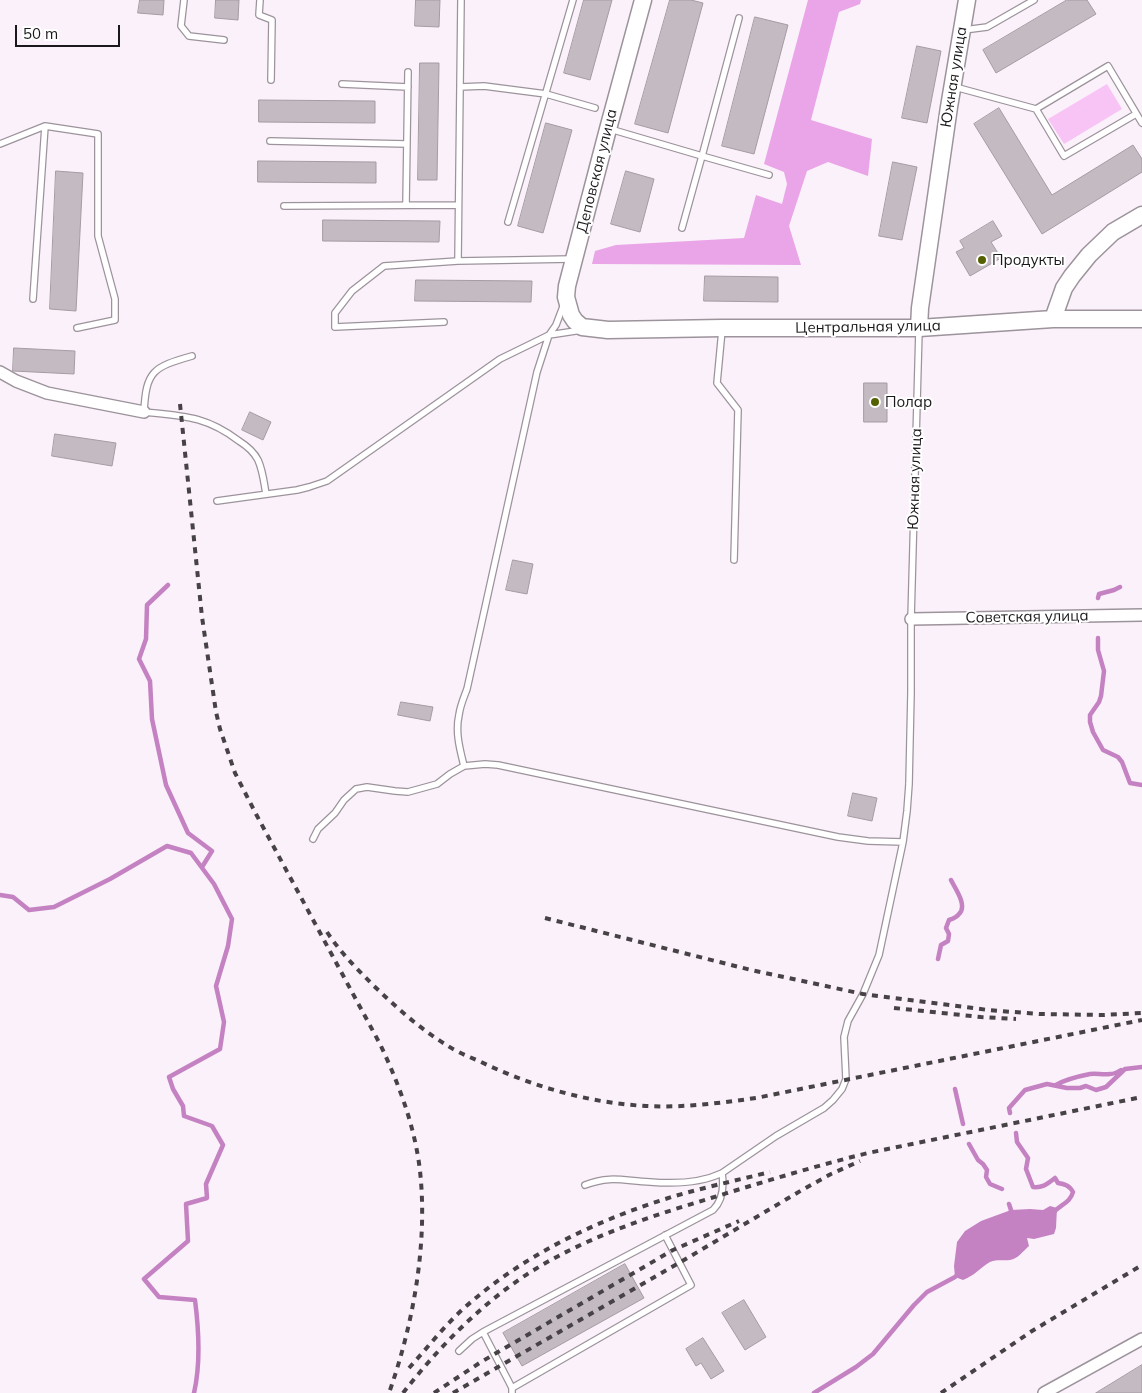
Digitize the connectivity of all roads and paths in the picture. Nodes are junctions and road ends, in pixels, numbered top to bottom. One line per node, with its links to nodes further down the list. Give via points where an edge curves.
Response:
1 (184, 0): 10 (lane, via 181,26 189,36)
2 (260, 0): 12 (lane, via 259,15 272,20)
3 (461, 0): 15 (lane)
4 (573, 0): 17 (lane)
5 (643, 0): 23 (street, Деповская улица)
6 (967, 0): 9 (street, Южная улица)
7 (1034, 0): 9 (lane, via 986,27)
8 (740, 18): 27 (lane)
9 (962, 30): 16 (street, Южная улица)
10 (224, 40)
11 (408, 72): 14 (lane)
12 (271, 80)
13 (342, 84): 14 (lane)
14 (408, 87): 26 (lane)
15 (460, 87): 17 (lane, via 484,86); 31 (lane)
16 (952, 87): 19 (lane); 44 (street, Южная улица)
17 (546, 94): 18 (lane); 33 (lane)
18 (595, 108)
19 (1036, 108): 20 (lane, via 1064,156); 20 (lane, via 1108,66)
20 (1136, 114): 21 (lane)
21 (1142, 123)
22 (45, 126): 25 (lane); 38 (lane); 42 (lane, via 98,134 98,236 115,299 115,320)
23 (608, 128): 27 (lane); 35 (street, Деповская улица)
24 (270, 141): 26 (lane)
25 (0, 144)
26 (407, 144): 30 (lane)
27 (702, 156): 28 (lane); 34 (lane)
28 (769, 175)
29 (284, 206): 30 (lane)
30 (406, 206): 31 (lane)
31 (458, 206): 36 (lane)
32 (1142, 215): 40 (street, via 1113,232 1089,255 1064,288)
33 (508, 222)
34 (682, 228)
35 (574, 259): 36 (lane); 37 (street, Деповская улица)
36 (458, 261): 41 (lane, via 384,266 352,291 335,312 335,327)
37 (566, 297): 45 (street, via 575,321 582,327); 46 (lane)
38 (33, 299)
39 (1142, 318): 40 (street, Центральная улица)
40 (1054, 319): 44 (street, Центральная улица)
41 (444, 322)
42 (76, 328)
43 (722, 328): 44 (street, Центральная улица); 45 (street, Центральная улица); 52 (lane, via 717,383 738,410)
44 (919, 328): 54 (lane, Южная улица)
45 (594, 329): 46 (lane)
46 (549, 335): 50 (lane, via 500,358 327,481); 55 (lane, via 537,372 467,689 458,715)
47 (192, 356): 49 (lane, via 154,371 147,385)
48 (0, 372): 49 (street, via 16,382 48,393)
49 (144, 412): 50 (lane, via 181,415 204,421 234,436 258,459)
50 (266, 494): 51 (lane)
51 (217, 502)
52 (734, 560)
53 (1142, 614): 54 (street, Советская улица)
54 (911, 619): 57 (lane, Южная улица, via 909,784)
55 (464, 766): 56 (lane, via 437,784 414,790 356,789); 57 (lane, via 498,765 838,837)
56 (312, 839)
57 (903, 842): 58 (lane, Южная улица, via 879,955 848,1021 844,1037 846,1079 842,1089 824,1108)
58 (722, 1173): 59 (lane, Южная улица, via 697,1181 650,1182 613,1178); 60 (lane, via 722,1194 717,1206)
59 (585, 1185)
60 (665, 1235): 61 (lane); 64 (lane, via 691,1285)
61 (483, 1332): 63 (lane); 64 (lane)
62 (1142, 1339): 65 (street)
63 (459, 1351)
64 (512, 1390)
65 (1044, 1393)

